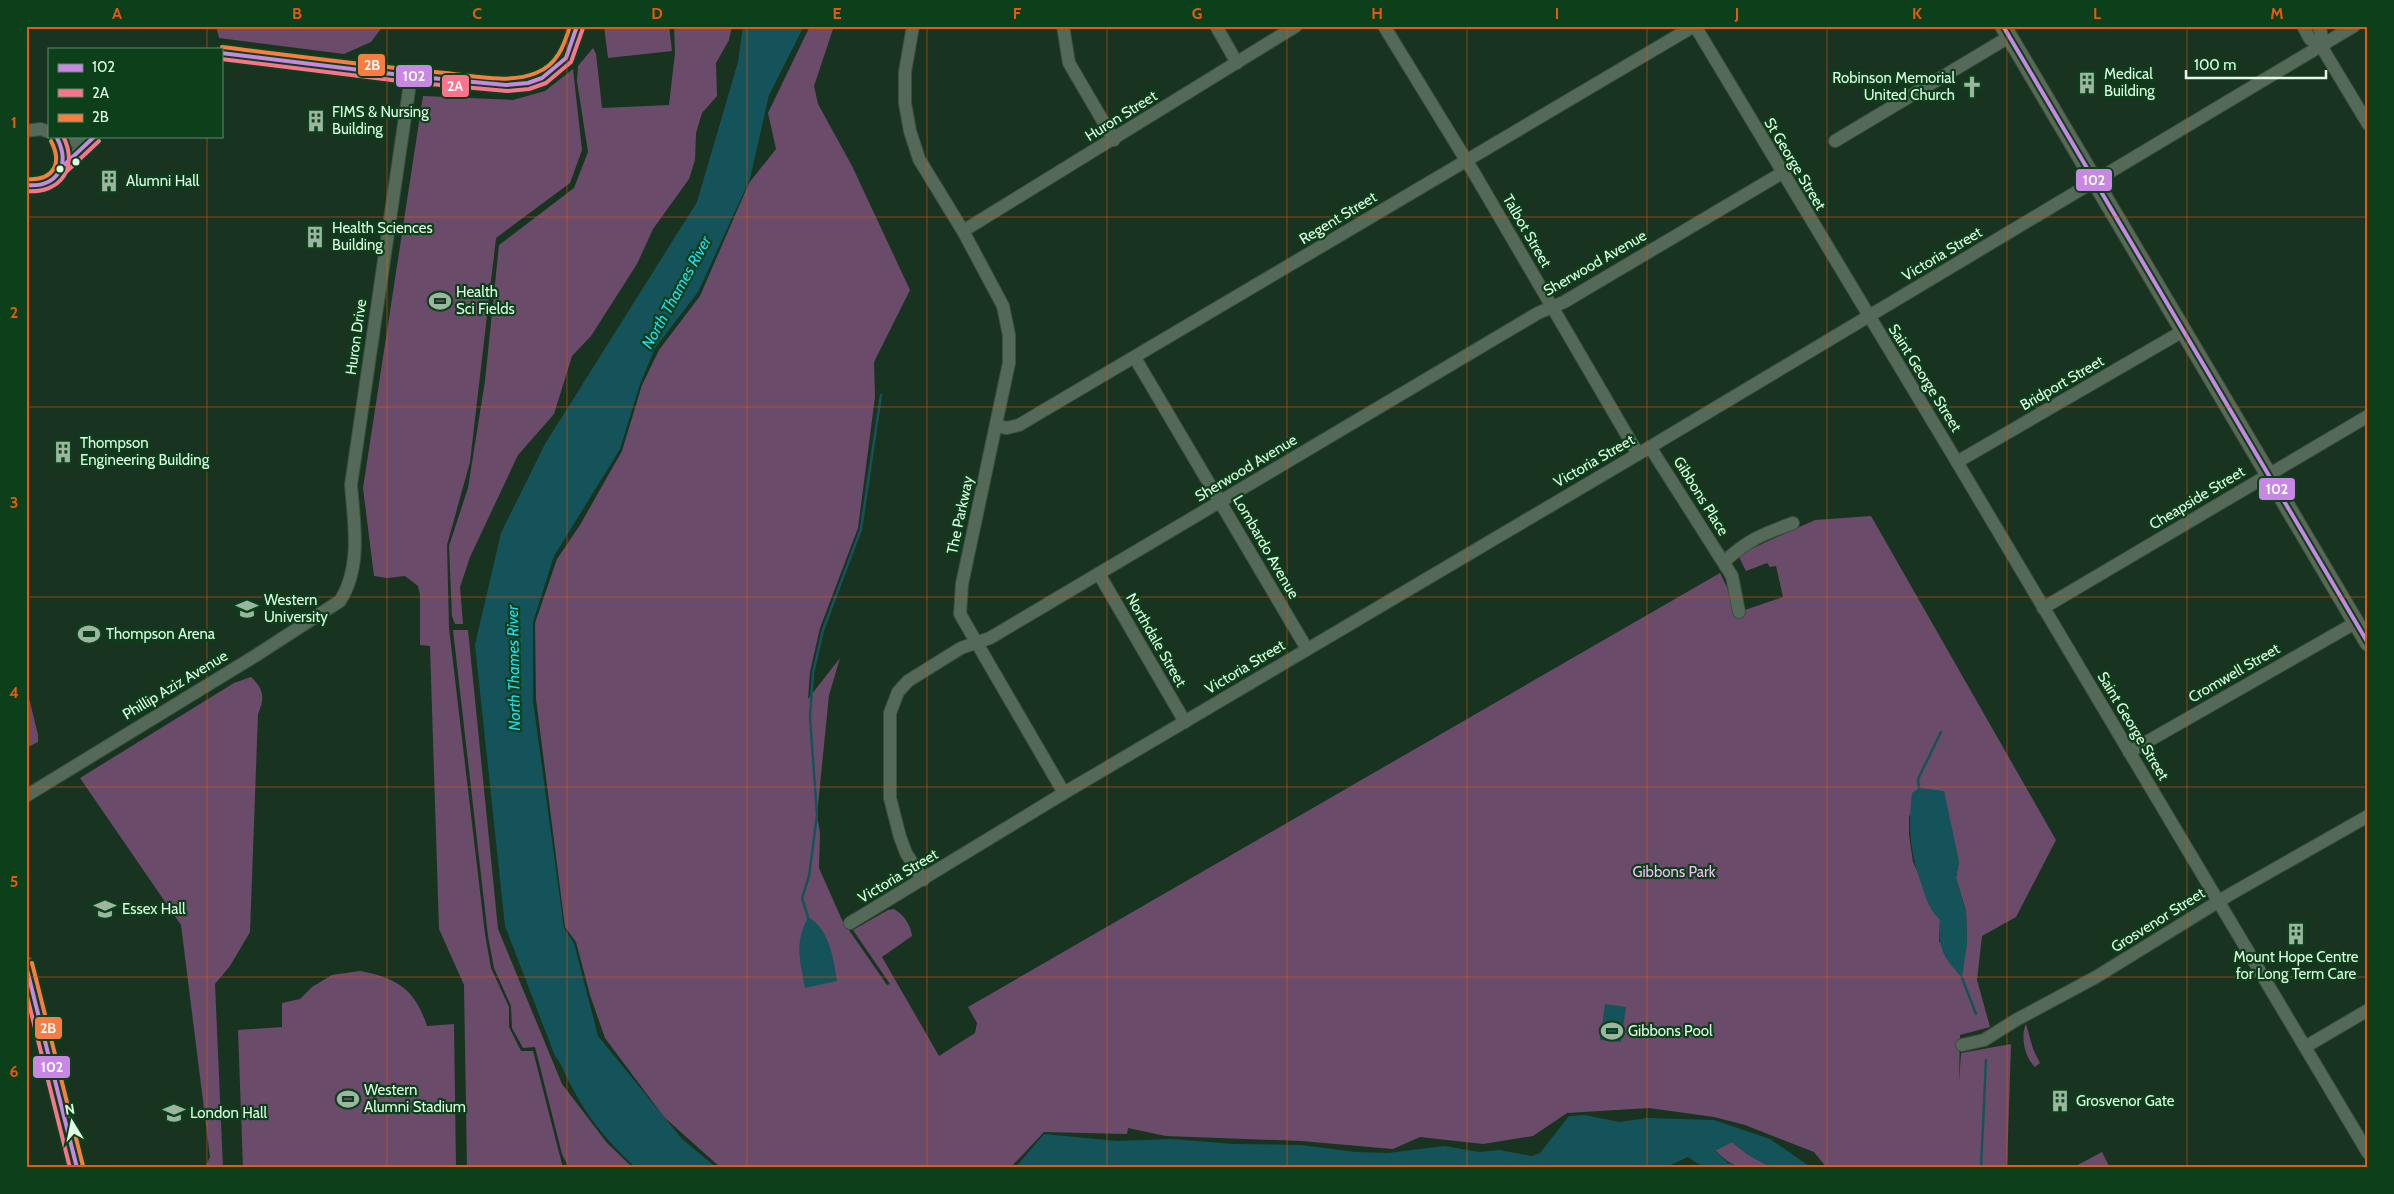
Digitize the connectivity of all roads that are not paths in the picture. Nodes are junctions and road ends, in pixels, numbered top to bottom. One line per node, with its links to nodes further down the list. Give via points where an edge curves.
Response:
1 (577, 26): 15 (street, via 566,58 542,78 528,83 506,85)
2 (913, 26): 30 (street, The Parkway, via 905,72 905,103 910,131 919,159)
3 (1063, 26): 23 (street, via 1069,63)
4 (1216, 26): 14 (street)
5 (1296, 26): 14 (street, Huron Street)
6 (1384, 26): 25 (street, Talbot Street)
7 (1694, 26): 25 (street, Regent Street); 27 (street, St George Street)
8 (2303, 26): 12 (street, via 2310,38)
9 (2318, 26): 12 (street)
10 (2354, 26): 12 (street, Victoria Street)
11 (2006, 31): 24 (street); 28 (main road)
12 (2322, 46): 16 (street); 28 (street, Victoria Street)
13 (222, 53): 15 (street)
14 (1237, 63): 23 (street, Huron Street)
15 (409, 76): 45 (street, Huron Drive, via 350,485 354,569)
16 (2368, 124)
17 (26, 130): 18 (street, via 41,129)
18 (48, 132)
19 (56, 138): 26 (street, via 62,145)
20 (64, 138): 21 (street, via 75,141)
21 (88, 138)
22 (92, 138): 26 (street)
23 (1114, 140): 30 (street, Huron Street)
24 (1835, 141)
25 (1466, 161): 31 (street, Talbot Street); 34 (street, Regent Street)
26 (63, 166): 29 (street, via 58,176 45,184)
27 (1782, 173): 31 (street, Sherwood Avenue); 32 (street, St George Street)
28 (2095, 181): 32 (street, Victoria Street); 33 (main road)
29 (26, 185)
30 (962, 230): 36 (street, The Parkway, via 998,292 1007,318 1009,363)
31 (1553, 307): 38 (street, Talbot Street); 41 (street, Sherwood Avenue)
32 (1869, 318): 37 (street, Victoria Street); 39 (street, Saint George Street)
33 (2183, 331): 39 (street, Bridport Street); 40 (main road)
34 (1135, 358): 36 (street, Regent Street, via 1019,425); 41 (street, Lombardo Avenue)
35 (2368, 416): 40 (street, Cheapside Street)
36 (996, 426): 49 (street, The Parkway, via 959,600 962,620)
37 (1650, 447): 38 (street, Victoria Street); 43 (street, Gibbons Place)
38 (1638, 454): 51 (street, Victoria Street)
39 (1957, 462): 46 (street, Saint George Street)
40 (2268, 475): 46 (street, Cheapside Street); 48 (main road)
41 (1221, 502): 44 (street, Sherwood Avenue); 51 (street, Lombardo Avenue)
42 (1792, 523): 43 (street, Gibbons Place, via 1758,536)
43 (1724, 562): 47 (street, Gibbons Place, via 1735,584)
44 (1099, 574): 49 (street, Sherwood Avenue, via 990,638); 52 (street, Northdale Street)
45 (340, 601): 55 (street, Phillip Aziz Avenue)
46 (2043, 608): 53 (street, Saint George Street)
47 (1739, 612)
48 (2356, 623): 50 (main road); 53 (street, Cromwell Street)
49 (975, 643): 54 (street, The Parkway); 57 (street, Sherwood Avenue, via 960,648 908,680 898,692 890,713 890,798 903,845)
50 (2368, 643)
51 (1307, 649): 52 (street, Victoria Street)
52 (1185, 722): 54 (street, Victoria Street)
53 (2130, 752): 58 (street, Saint George Street)
54 (1064, 793): 57 (street, Victoria Street)
55 (26, 796)
56 (2368, 816): 58 (street, Grosvenor Street)
57 (924, 880): 59 (street, Victoria Street)
58 (2218, 902): 62 (street, Grosvenor Street, via 2096,977 1984,1040); 63 (street, Saint George Street)
59 (850, 923)
60 (26, 965): 65 (main road)
61 (2368, 1010): 63 (street)
62 (1962, 1045)
63 (2305, 1047): 64 (street, Saint George Street)
64 (2368, 1153)
65 (77, 1168)

